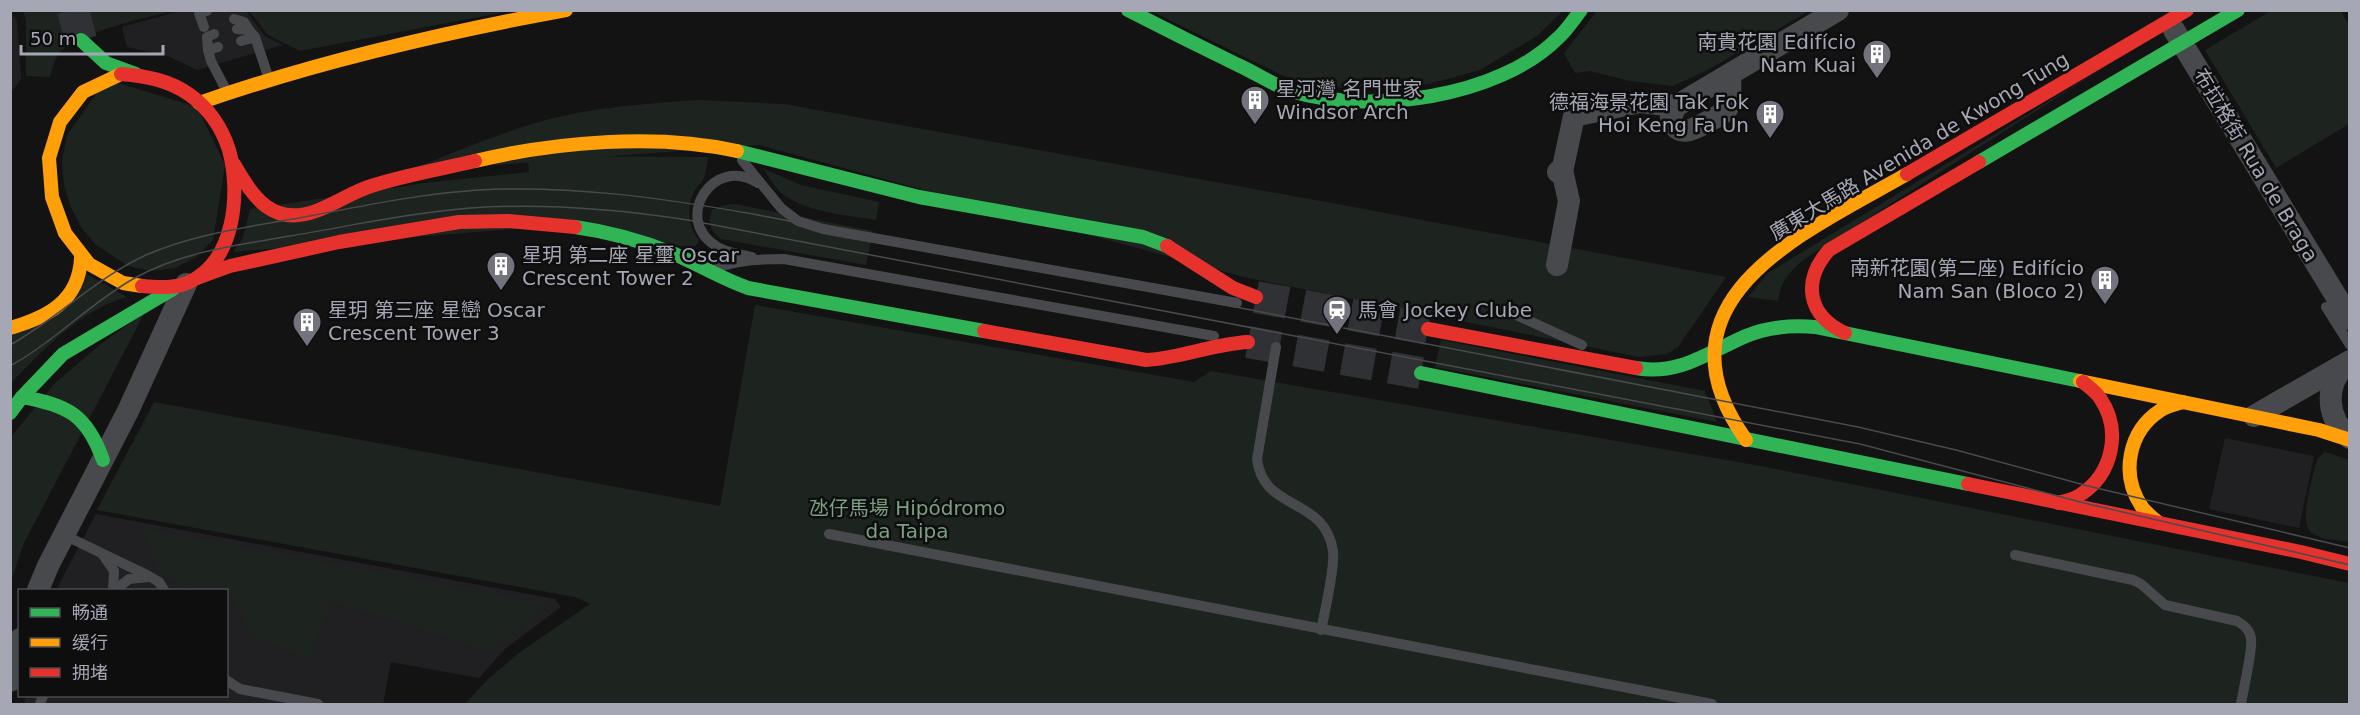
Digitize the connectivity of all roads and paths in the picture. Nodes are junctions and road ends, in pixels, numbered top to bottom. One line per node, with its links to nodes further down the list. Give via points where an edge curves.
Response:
1 (566, 10): 14 (main road, via 375,49)
2 (1128, 10): 3 (main road, via 1292,91 1351,102 1458,92 1502,77 1531,61 1574,23)
3 (1581, 10)
4 (1838, 10): 25 (street, via 1730,74 1728,107 1693,130 1677,128 1672,120 1676,106 1640,102 1574,116 1560,171 1569,201)
5 (2238, 10): 10 (main road)
6 (207, 11): 15 (lane, via 200,13 209,30 211,61)
7 (2173, 14): 10 (street, 布拉格街 Rua de Braga); 38 (main road, 廣東大馬路 Avenida de Kwong Tung, via 1793,240 1765,261 1738,290 1716,335)
8 (242, 25): 9 (lane); 14 (lane)
9 (241, 41)
10 (2182, 44): 31 (street, 布拉格街 Rua de Braga); 34 (main road, via 1829,250 1815,268 1812,296 1825,321)
11 (82, 62): 12 (main road, via 81,40 106,63)
12 (136, 74): 16 (main road, via 106,77); 17 (main road, via 165,80)
13 (79, 77): 16 (main road)
14 (269, 78): 15 (main road)
15 (228, 93): 17 (main road)
16 (70, 99): 23 (main road, via 48,134 43,178 52,216)
17 (200, 103): 19 (main road, via 224,134)
18 (727, 149): 21 (main road, via 648,143 566,146 517,151); 22 (lane, via 738,155); 28 (main road, via 919,197 1143,237 1190,259)
19 (234, 164): 21 (main road, via 259,202 291,215 316,212); 27 (main road, via 231,226 218,255)
20 (516, 165): 21 (lane)
21 (385, 182)
22 (762, 186): 24 (lane, via 740,176 716,181 699,201 697,214 706,238 716,247); 28 (lane, via 798,221 823,229)
23 (81, 258): 27 (main road, via 121,283 147,289); 32 (main road, via 78,283 66,300 29,323)
24 (758, 259): 26 (lane); 35 (lane, via 784,259)
25 (1557, 265)
26 (707, 270): 27 (main road, via 611,232 508,221 459,222 339,242 230,266); 35 (main road, via 748,288 1146,360 1173,359 1217,345)
27 (187, 283): 43 (main road, via 63,354); 49 (street)
28 (1255, 301)
29 (2326, 307): 36 (lane)
30 (1514, 314): 40 (lane)
31 (2349, 319)
32 (10, 328)
33 (1428, 329): 40 (main road)
34 (1849, 334): 38 (main road, via 1784,326 1746,336); 42 (main road)
35 (1248, 342)
36 (2349, 345)
37 (1276, 347): 62 (lane, via 1258,470 1276,494 1328,529 1333,553)
38 (1713, 353): 40 (main road, via 1688,366 1667,370); 48 (main road, via 1720,397)
39 (2349, 361): 46 (street); 47 (street, via 2334,381 2330,400 2336,423)
40 (1629, 367)
41 (1421, 373): 48 (main road)
42 (2083, 382): 44 (main road); 50 (main road, via 2101,398 2109,412 2113,448 2109,463 2094,484 2077,497)
43 (22, 397): 45 (main road); 49 (main road, via 67,408 97,438)
44 (2183, 402): 46 (main road); 51 (main road, via 2146,421 2130,452 2128,475 2133,491 2145,511)
45 (10, 413)
46 (2254, 416): 47 (main road)
47 (2349, 439)
48 (1746, 440): 50 (main road)
49 (103, 460): 53 (street)
50 (2058, 503): 51 (main road)
51 (2159, 523): 56 (main road)
52 (829, 534): 62 (lane)
53 (64, 535): 54 (lane); 58 (street)
54 (101, 553): 57 (lane); 59 (lane, via 114,571)
55 (2015, 555): 67 (lane, via 2133,580 2165,605 2244,625 2252,642)
56 (2349, 564)
57 (151, 578): 60 (lane, via 129,579); 61 (lane)
58 (40, 589)
59 (114, 589)
60 (116, 589)
61 (163, 589)
62 (1322, 630): 66 (lane)
63 (228, 681): 64 (lane)
64 (272, 700): 65 (lane)
65 (318, 705)
66 (1712, 705)
67 (2241, 705)

